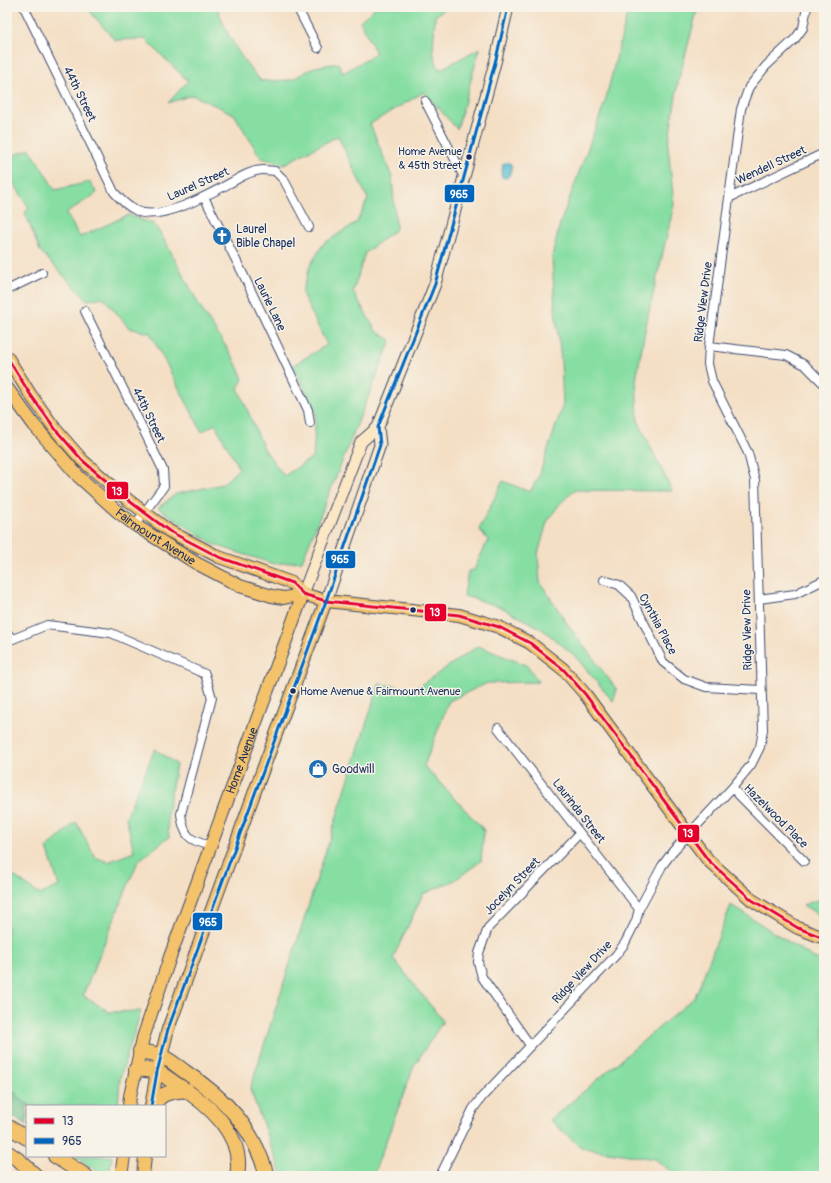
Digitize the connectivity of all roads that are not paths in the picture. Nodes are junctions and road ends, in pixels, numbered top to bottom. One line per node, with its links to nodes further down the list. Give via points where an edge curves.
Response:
1 (24, 7): 9 (street, 44th Street)
2 (297, 7): 5 (street)
3 (508, 7): 8 (main road, Home Avenue)
4 (808, 7): 11 (street, Ridge View Drive, via 803,28 795,39 766,66 749,87 741,109)
5 (318, 48)
6 (425, 102): 8 (street)
7 (824, 153): 11 (street, Wendell Street)
8 (464, 178): 21 (main road, Home Avenue, via 435,284)
9 (114, 192): 10 (street, Laurel Street, via 120,200 138,212 150,214 175,209)
10 (204, 197): 12 (street, Laurel Street, via 248,174 262,170 276,171 284,180); 20 (street, Laurie Lane, via 308,410)
11 (729, 198): 16 (street, Ridge View Drive)
12 (309, 227)
13 (42, 273): 14 (street)
14 (7, 290)
15 (85, 311): 22 (street, 44th Street, via 163,470 164,486)
16 (709, 346): 18 (street, via 786,355 805,365); 27 (street, Ridge View Drive, via 708,364 712,381 748,453 754,480)
17 (7, 357): 22 (main road, Fairmount Avenue, via 56,430 82,460)
18 (824, 384)
19 (7, 388): 23 (main road, Fairmount Avenue, via 34,425 78,476)
20 (310, 423)
21 (378, 426): 26 (main road, Home Avenue, via 361,442); 28 (main road, Home Avenue, via 380,445)
22 (144, 513): 23 (street, 44th Street); 26 (main road, Fairmount Avenue, via 169,531 220,557 292,583)
23 (135, 525): 26 (main road, Fairmount Avenue, via 196,563 240,586 284,598)
24 (604, 580): 30 (street, Cynthia Place, via 619,585 631,596 663,662 684,679 706,687)
25 (824, 580): 27 (street, via 795,594)
26 (303, 594): 28 (main road, Fairmount Avenue); 35 (main road, Home Avenue)
27 (759, 599): 30 (street, Ridge View Drive)
28 (326, 601): 34 (main road, Fairmount Avenue, via 459,615 499,628 530,643 563,669 585,694); 41 (main road, Home Avenue, via 168,1029)
29 (7, 633): 35 (street, via 13,639 47,625 111,633 205,674 212,698 181,814 183,828 194,841)
30 (760, 690): 32 (street, Ridge View Drive, via 763,730 760,747 751,765)
31 (498, 728): 33 (street, Laurinda Street)
32 (732, 788): 34 (street, Ridge View Drive); 36 (street, Hazelwood Place)
33 (580, 833): 37 (street, Laurinda Street); 39 (street, Jocelyn Street, via 488,928 478,953 482,977)
34 (688, 835): 37 (street, Ridge View Drive, via 662,866); 38 (main road, Fairmount Avenue, via 708,860 752,900 798,928)
35 (210, 846): 40 (main road, Home Avenue)
36 (804, 861)
37 (639, 909): 39 (street, Ridge View Drive, via 625,943 616,955)
38 (824, 938)
39 (530, 1045): 62 (street, Ridge View Drive, via 473,1109)
40 (140, 1051): 41 (highway); 42 (main road, Home Avenue)
41 (161, 1056): 43 (main road, Home Avenue); 61 (highway, via 201,1082 228,1105 252,1139)
42 (136, 1069): 43 (highway); 45 (main road, Home Avenue)
43 (157, 1072): 44 (highway); 46 (main road, Home Avenue)
44 (187, 1090): 47 (highway, via 160,1096); 60 (highway, via 210,1108 226,1126 235,1148 239,1166)
45 (129, 1105)
46 (152, 1105)
47 (153, 1105)
48 (7, 1126): 49 (highway)
49 (26, 1137)
50 (7, 1152): 54 (highway)
51 (57, 1157): 57 (highway)
52 (124, 1157): 58 (main road)
53 (145, 1157): 59 (main road)
54 (20, 1161): 55 (highway); 56 (highway)
55 (36, 1176)
56 (42, 1176)
57 (86, 1176)
58 (121, 1176)
59 (143, 1176)
60 (238, 1176)
61 (267, 1176)
62 (440, 1176)

